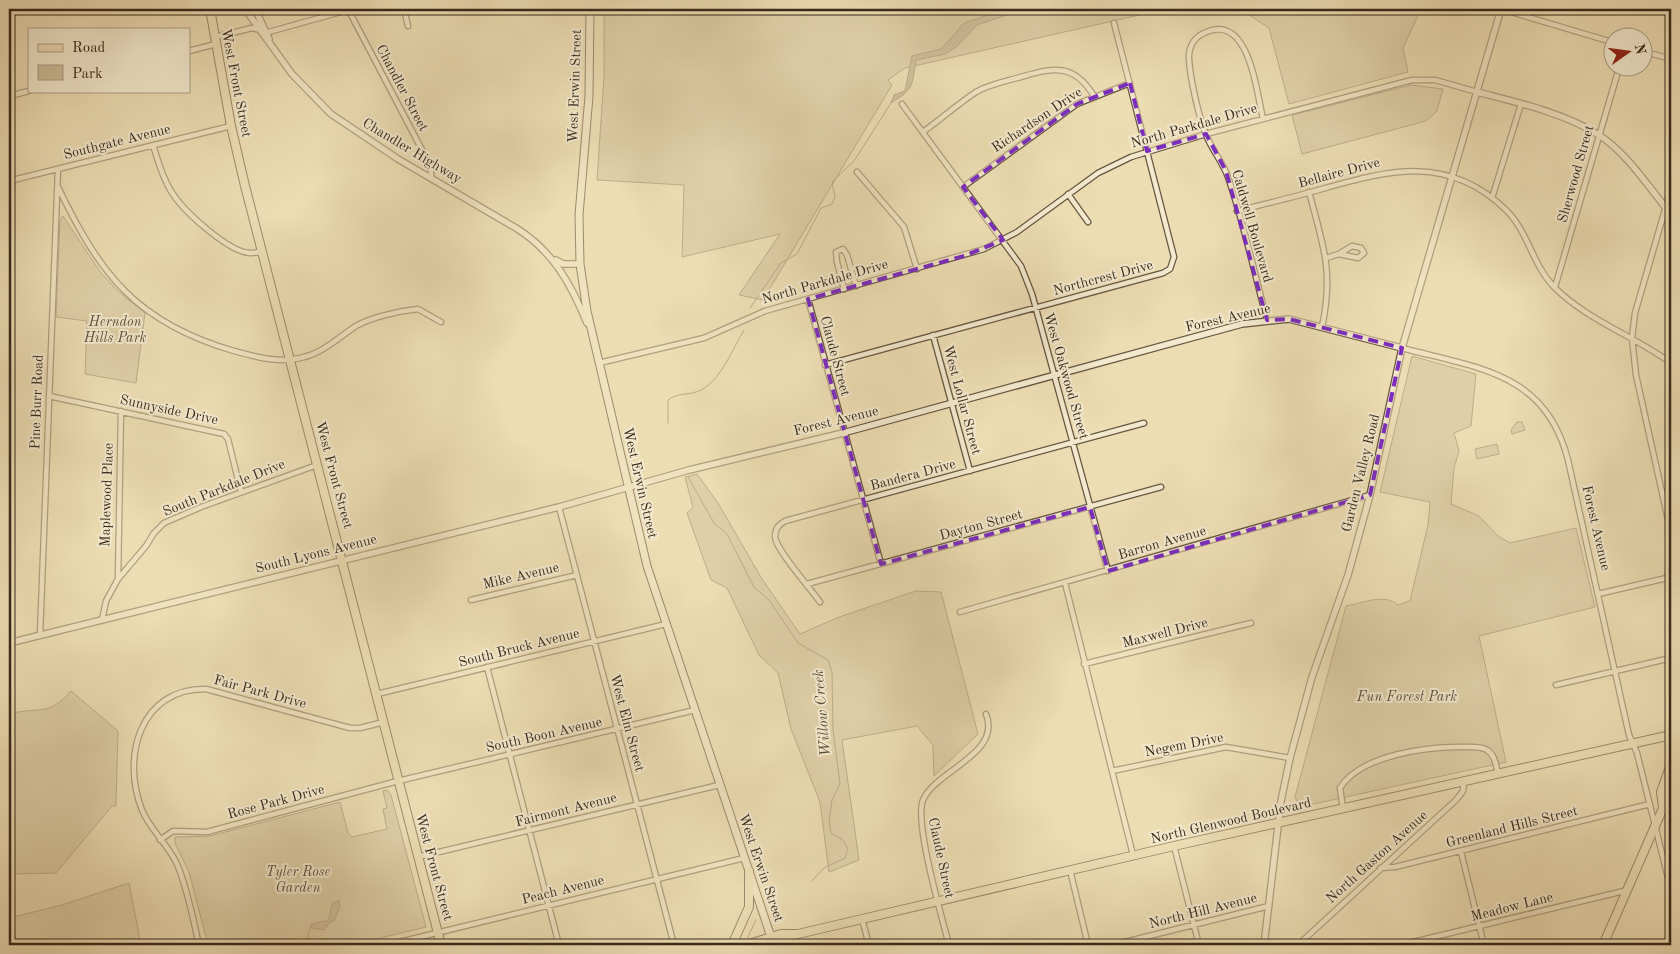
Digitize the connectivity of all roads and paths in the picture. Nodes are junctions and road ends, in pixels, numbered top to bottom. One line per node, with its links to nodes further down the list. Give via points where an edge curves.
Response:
1 (210, 9): 12 (main road, West Front Street)
2 (245, 9): 10 (street, Chandler Highway)
3 (254, 9): 10 (street, Chandler Highway)
4 (348, 9): 10 (street); 34 (street, Chandler Street, via 432,167)
5 (404, 9): 9 (street)
6 (590, 9): 51 (main road, West Erwin Street, via 589,96 579,215)
7 (1501, 9): 11 (street); 19 (street, Garden Valley Road)
8 (1114, 24): 17 (street, Northcrest Drive)
9 (408, 26)
10 (262, 32): 12 (street, via 252,28); 34 (street, Chandler Highway, via 296,78 325,109 359,135)
11 (1602, 39)
12 (215, 41): 13 (street); 25 (main road, West Front Street)
13 (190, 51)
14 (1652, 53): 15 (street)
15 (1671, 59)
16 (1615, 78): 28 (street, Sherwood Street)
17 (1130, 83): 21 (street, Richardson Drive); 30 (street, Northcrest Drive)
18 (28, 91): 20 (street)
19 (1477, 92): 23 (street, North Parkdale Drive); 24 (street, North Parkdale Drive, via 1421,79); 33 (street, Garden Valley Road)
20 (9, 96)
21 (1094, 96): 26 (street, via 1087,84 1074,74 1056,69 1043,71 994,84 978,92); 37 (street, Richardson Drive, via 1064,112)
22 (902, 104): 26 (street, West Oakwood Street)
23 (1522, 104): 28 (street, North Parkdale Drive); 41 (street)
24 (1263, 119): 27 (street, North Parkdale Drive); 27 (street, Caldwell Boulevard, via 1244,46 1232,32 1214,30 1196,39 1188,58)
25 (231, 126): 29 (street, Southgate Avenue); 47 (main road, West Front Street)
26 (923, 132): 37 (street, West Oakwood Street)
27 (1206, 134): 30 (street, North Parkdale Drive); 43 (street, Caldwell Boulevard, via 1226,171)
28 (1599, 135): 42 (street, North Parkdale Drive, via 1626,160); 54 (street, Sherwood Street)
29 (153, 145): 31 (street, Southgate Avenue); 47 (street, via 171,192 191,216 234,247 251,253)
30 (1147, 151): 40 (street, North Parkdale Drive, via 1098,173); 57 (street, Northcrest Drive, via 1174,257 1170,270)
31 (58, 168): 35 (street, Southgate Avenue); 36 (street, Pine Burr Road)
32 (856, 172): 52 (street, via 904,227)
33 (1451, 177): 39 (street, Bellaire Drive, via 1412,171 1385,172); 41 (street, Bellaire Drive); 64 (street, Garden Valley Road)
34 (431, 178): 50 (street, Chandler Highway, via 521,231)
35 (9, 181)
36 (58, 187): 65 (street, via 95,256 131,299 177,330 235,351); 70 (street, Pine Burr Road)
37 (963, 187): 46 (street, West Oakwood Street)
38 (1671, 189): 42 (street)
39 (1309, 192): 43 (street, Bellaire Drive); 49 (street)
40 (1068, 194): 45 (street); 46 (street, North Parkdale Drive)
41 (1492, 198): 54 (street, Bellaire Drive, via 1513,217 1538,266)
42 (1666, 207): 44 (street, North Parkdale Drive); 63 (street, via 1635,313)
43 (1237, 211): 58 (street, Caldwell Boulevard)
44 (1671, 214)
45 (1088, 222)
46 (1003, 240): 52 (street, North Parkdale Drive); 57 (street, West Oakwood Street, via 1021,266)
47 (263, 251): 65 (main road, West Front Street)
48 (1339, 254): 48 (street, via 1352,246 1361,248 1364,253 1358,258); 49 (street)
49 (1326, 258): 60 (street, via 1328,298)
50 (554, 259): 51 (street, Chandler Highway, via 563,264); 61 (street, Chandler Highway, via 574,292)
51 (580, 264): 61 (main road, West Erwin Street)
52 (917, 269): 53 (street, North Parkdale Drive)
53 (856, 286): 55 (street, North Parkdale Drive); 55 (street, via 843,249 836,252 836,262)
54 (1554, 287): 63 (street, Bellaire Drive, via 1587,312)
55 (844, 289): 56 (street, North Parkdale Drive)
56 (808, 299): 66 (street, North Parkdale Drive, via 765,311 704,338); 68 (street, Claude Street)
57 (1035, 308): 62 (street, Northcrest Drive); 69 (street, West Oakwood Street)
58 (1267, 320): 60 (street, Forest Avenue, via 1289,319); 69 (street, Forest Avenue)
59 (441, 322): 65 (street, via 418,309 376,319 354,327 317,353)
60 (1322, 327): 64 (street, Forest Avenue)
61 (591, 332): 66 (main road, West Erwin Street)
62 (933, 335): 68 (street, Northcrest Drive); 71 (street, West Lollar Street)
63 (1632, 338): 67 (street, Bellaire Drive); 85 (street, via 1636,375)
64 (1402, 348): 81 (street, Garden Valley Road); 94 (street, Forest Avenue, via 1497,373 1517,383 1550,414 1564,444)
65 (291, 360): 76 (main road, West Front Street)
66 (598, 363): 78 (main road, West Erwin Street)
67 (1671, 363)
68 (825, 365): 74 (street, Claude Street)
69 (1054, 375): 71 (street, Forest Avenue); 75 (street, West Oakwood Street)
70 (49, 396): 72 (street, Sunnyside Drive); 101 (street, Pine Burr Road)
71 (952, 404): 74 (street, Forest Avenue); 77 (street, West Lollar Street)
72 (121, 411): 80 (street, Sunnyside Drive, via 224,434); 91 (street, Maplewood Place)
73 (1144, 423): 75 (street, Bandera Drive)
74 (843, 433): 78 (street, Forest Avenue); 82 (street, Claude Street)
75 (1073, 442): 77 (street, Bandera Drive); 84 (street, West Oakwood Street)
76 (318, 465): 80 (street, South Parkdale Drive); 86 (main road, West Front Street)
77 (970, 471): 82 (street, Bandera Drive)
78 (628, 487): 83 (street, South Lyons Avenue); 100 (main road, West Erwin Street, via 647,566)
79 (1161, 488): 84 (street, Dayton Street)
80 (242, 492): 91 (street, South Parkdale Drive, via 164,523)
81 (1370, 495): 88 (street, Barron Avenue); 117 (street, Garden Valley Road, via 1348,575 1312,677)
82 (863, 500): 87 (street, Claude Street); 93 (street, Bandera Drive, via 794,518 778,526 777,546)
83 (559, 507): 86 (street, South Lyons Avenue); 89 (street, West Elm Street)
84 (1090, 507): 87 (street, Dayton Street); 88 (street, West Oakwood Street)
85 (1671, 533)
86 (343, 560): 98 (street, South Lyons Avenue); 109 (main road, West Front Street)
87 (881, 564): 93 (street, Dayton Street)
88 (1108, 571): 92 (street, Barron Avenue)
89 (578, 575): 95 (street, Mike Avenue); 102 (street, West Elm Street)
90 (1671, 577): 94 (street)
91 (118, 580): 98 (street, South Parkdale Drive, via 106,601)
92 (1065, 583): 97 (street, Barron Avenue); 105 (street)
93 (807, 584): 96 (street, Bandera Drive)
94 (1598, 594): 107 (street, Forest Avenue)
95 (471, 600)
96 (820, 602)
97 (960, 612)
98 (102, 620): 101 (street, South Lyons Avenue)
99 (1251, 623): 105 (street, Maxwell Drive)
100 (666, 624): 102 (street, South Bruck Avenue); 110 (main road, West Erwin Street)
101 (40, 635): 103 (street, South Lyons Avenue)
102 (594, 641): 106 (street, South Bruck Avenue); 113 (street, West Elm Street)
103 (9, 643)
104 (1671, 658): 107 (street)
105 (1084, 664): 119 (street)
106 (487, 668): 109 (street, South Bruck Avenue); 116 (street)
107 (1614, 671): 108 (street); 115 (street, Forest Avenue)
108 (1556, 685)
109 (377, 694): 112 (main road, West Front Street)
110 (695, 710): 113 (street, South Boon Avenue); 123 (main road, West Erwin Street)
111 (986, 714): 144 (street, Claude Street, via 989,729 984,742 930,791 921,806 923,832)
112 (384, 722): 121 (main road, West Front Street); 132 (street, Fair Park Drive, via 354,729 215,690 192,689 173,695 156,706 147,718 136,748 135,781 139,801)
113 (617, 730): 116 (street, South Boon Avenue); 125 (street, West Elm Street)
114 (1671, 735): 115 (main road, North Glenwood Boulevard)
115 (1632, 743): 120 (main road, North Glenwood Boulevard); 126 (street, Forest Avenue)
116 (510, 754): 121 (street, South Boon Avenue); 131 (street)
117 (1290, 758): 119 (street, Negem Drive, via 1226,747); 129 (street, Garden Valley Road)
118 (1671, 764): 127 (main road, via 1661,792)
119 (1112, 771): 135 (street)
120 (1498, 774): 122 (main road, North Glenwood Boulevard); 128 (street, via 1492,756 1482,748 1447,747 1400,754 1369,765 1348,778 1340,788)
121 (398, 781): 132 (street, Rose Park Drive, via 207,832 173,831); 136 (main road, West Front Street)
122 (1464, 781): 128 (main road, North Glenwood Boulevard); 138 (street, North Gaston Avenue, via 1463,791 1456,800)
123 (719, 784): 125 (street, Fairmont Avenue); 137 (main road, West Erwin Street)
124 (1671, 800): 127 (main road)
125 (637, 804): 131 (street, Fairmont Avenue); 141 (street, West Elm Street)
126 (1650, 804): 130 (street, Forest Avenue); 134 (street, Greenland Hills Street)
127 (1663, 808): 130 (main road)
128 (1343, 809): 129 (main road, North Glenwood Boulevard)
129 (1279, 822): 133 (main road, North Glenwood Boulevard); 146 (street, Garden Valley Road)
130 (1656, 826): 142 (main road); 143 (street, Forest Avenue)
131 (529, 830): 136 (street, Fairmont Avenue); 145 (street)
132 (160, 839): 152 (street, Fair Park Drive, via 177,865)
133 (1174, 846): 135 (main road, North Glenwood Boulevard); 148 (street)
134 (1461, 852): 138 (street, Greenland Hills Street, via 1395,868); 149 (street)
135 (1133, 855): 139 (main road, North Glenwood Boulevard)
136 (418, 857): 150 (main road, West Front Street)
137 (744, 858): 140 (main road, West Erwin Street); 141 (street, Peach Avenue)
138 (1380, 868): 165 (street, North Gaston Avenue)
139 (1070, 870): 144 (main road, North Glenwood Boulevard); 161 (street)
140 (749, 871): 151 (main road, West Erwin Street); 157 (main road, via 750,901)
141 (656, 879): 145 (street, Peach Avenue); 156 (street, West Elm Street)
142 (1628, 890): 149 (street, Meadow Lane); 168 (main road)
143 (1671, 890)
144 (939, 901): 147 (main road, North Glenwood Boulevard); 160 (street, Claude Street)
145 (548, 905): 150 (street, Peach Avenue); 155 (street)
146 (1269, 906): 148 (street, North Hill Avenue); 164 (street, Garden Valley Road)
147 (862, 919): 151 (main road, North Glenwood Boulevard, via 796,934 781,934); 159 (street)
148 (1194, 925): 162 (street, North Hill Avenue); 163 (street)
149 (1480, 926): 166 (street, Meadow Lane); 167 (street)
150 (438, 932): 153 (street, Peach Avenue); 154 (main road, West Front Street)
151 (772, 943): 158 (main road, North Glenwood Boulevard)
152 (200, 945)
153 (387, 945)
154 (441, 945)
155 (559, 945)
156 (674, 945)
157 (732, 945)
158 (746, 945)
159 (870, 945)
160 (949, 945)
161 (1088, 945)
162 (1113, 945)
163 (1199, 945)
164 (1264, 945)
165 (1298, 945)
166 (1401, 945)
167 (1484, 945)
168 (1603, 945)

